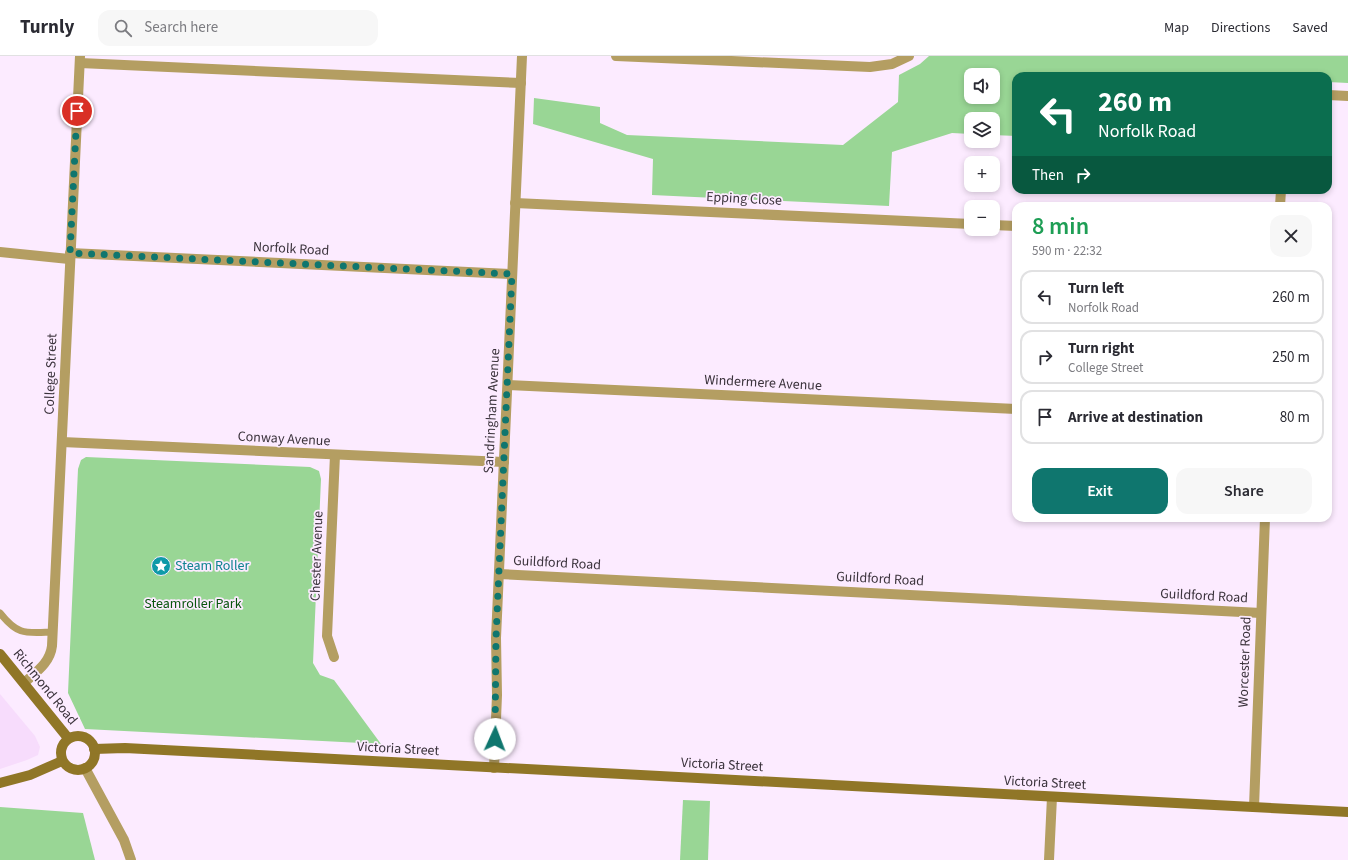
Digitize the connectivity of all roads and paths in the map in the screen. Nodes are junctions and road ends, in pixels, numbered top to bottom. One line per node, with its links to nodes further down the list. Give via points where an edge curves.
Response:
1 (522, 56): 5 (street, Sandringham Avenue)
2 (616, 56): 3 (street, via 870,68 892,64)
3 (909, 56)
4 (80, 60): 5 (street); 13 (street, College Street)
5 (521, 83): 8 (street, Sandringham Avenue)
6 (1332, 95): 7 (street)
7 (1348, 96)
8 (515, 203): 9 (street, Epping Close); 14 (street, Sandringham Avenue)
9 (964, 224)
10 (1000, 225): 11 (street)
11 (1012, 226)
12 (0, 252): 13 (street, Norfolk Road)
13 (70, 256): 14 (street, Norfolk Road); 17 (street, College Street)
14 (512, 274): 15 (street, Sandringham Avenue)
15 (508, 384): 16 (street, Windermere Avenue); 19 (street, Sandringham Avenue)
16 (1012, 409)
17 (62, 442): 18 (street, Conway Avenue); 24 (street, College Street)
18 (335, 455): 19 (street, Conway Avenue); 26 (street, Chester Avenue, via 327,636)
19 (504, 462): 21 (street, Sandringham Avenue)
20 (1265, 522): 23 (street, Worcester Road)
21 (499, 574): 23 (street, Guildford Road); 32 (street, Sandringham Avenue)
22 (0, 613): 24 (lane, Richmond Road, via 9,625 17,630 28,633)
23 (1261, 613): 35 (street, Worcester Road)
24 (53, 632): 27 (street, College Street, via 49,659)
25 (0, 654): 27 (street, Richmond Road)
26 (334, 657)
27 (24, 683): 28 (street, Richmond Road)
28 (68, 738): 29 (street, via 84,737); 30 (street, via 62,746)
29 (94, 749): 31 (street, via 93,760); 32 (street, Victoria Street, via 124,748)
30 (62, 760): 31 (street, via 70,768); 33 (street, via 30,775)
31 (85, 768): 37 (street, via 124,840)
32 (494, 768): 34 (street, Victoria Street)
33 (0, 783)
34 (1052, 797): 35 (street, Victoria Street); 38 (street)
35 (1254, 807): 36 (street, Victoria Street)
36 (1348, 812)
37 (131, 860)
38 (1050, 860)

